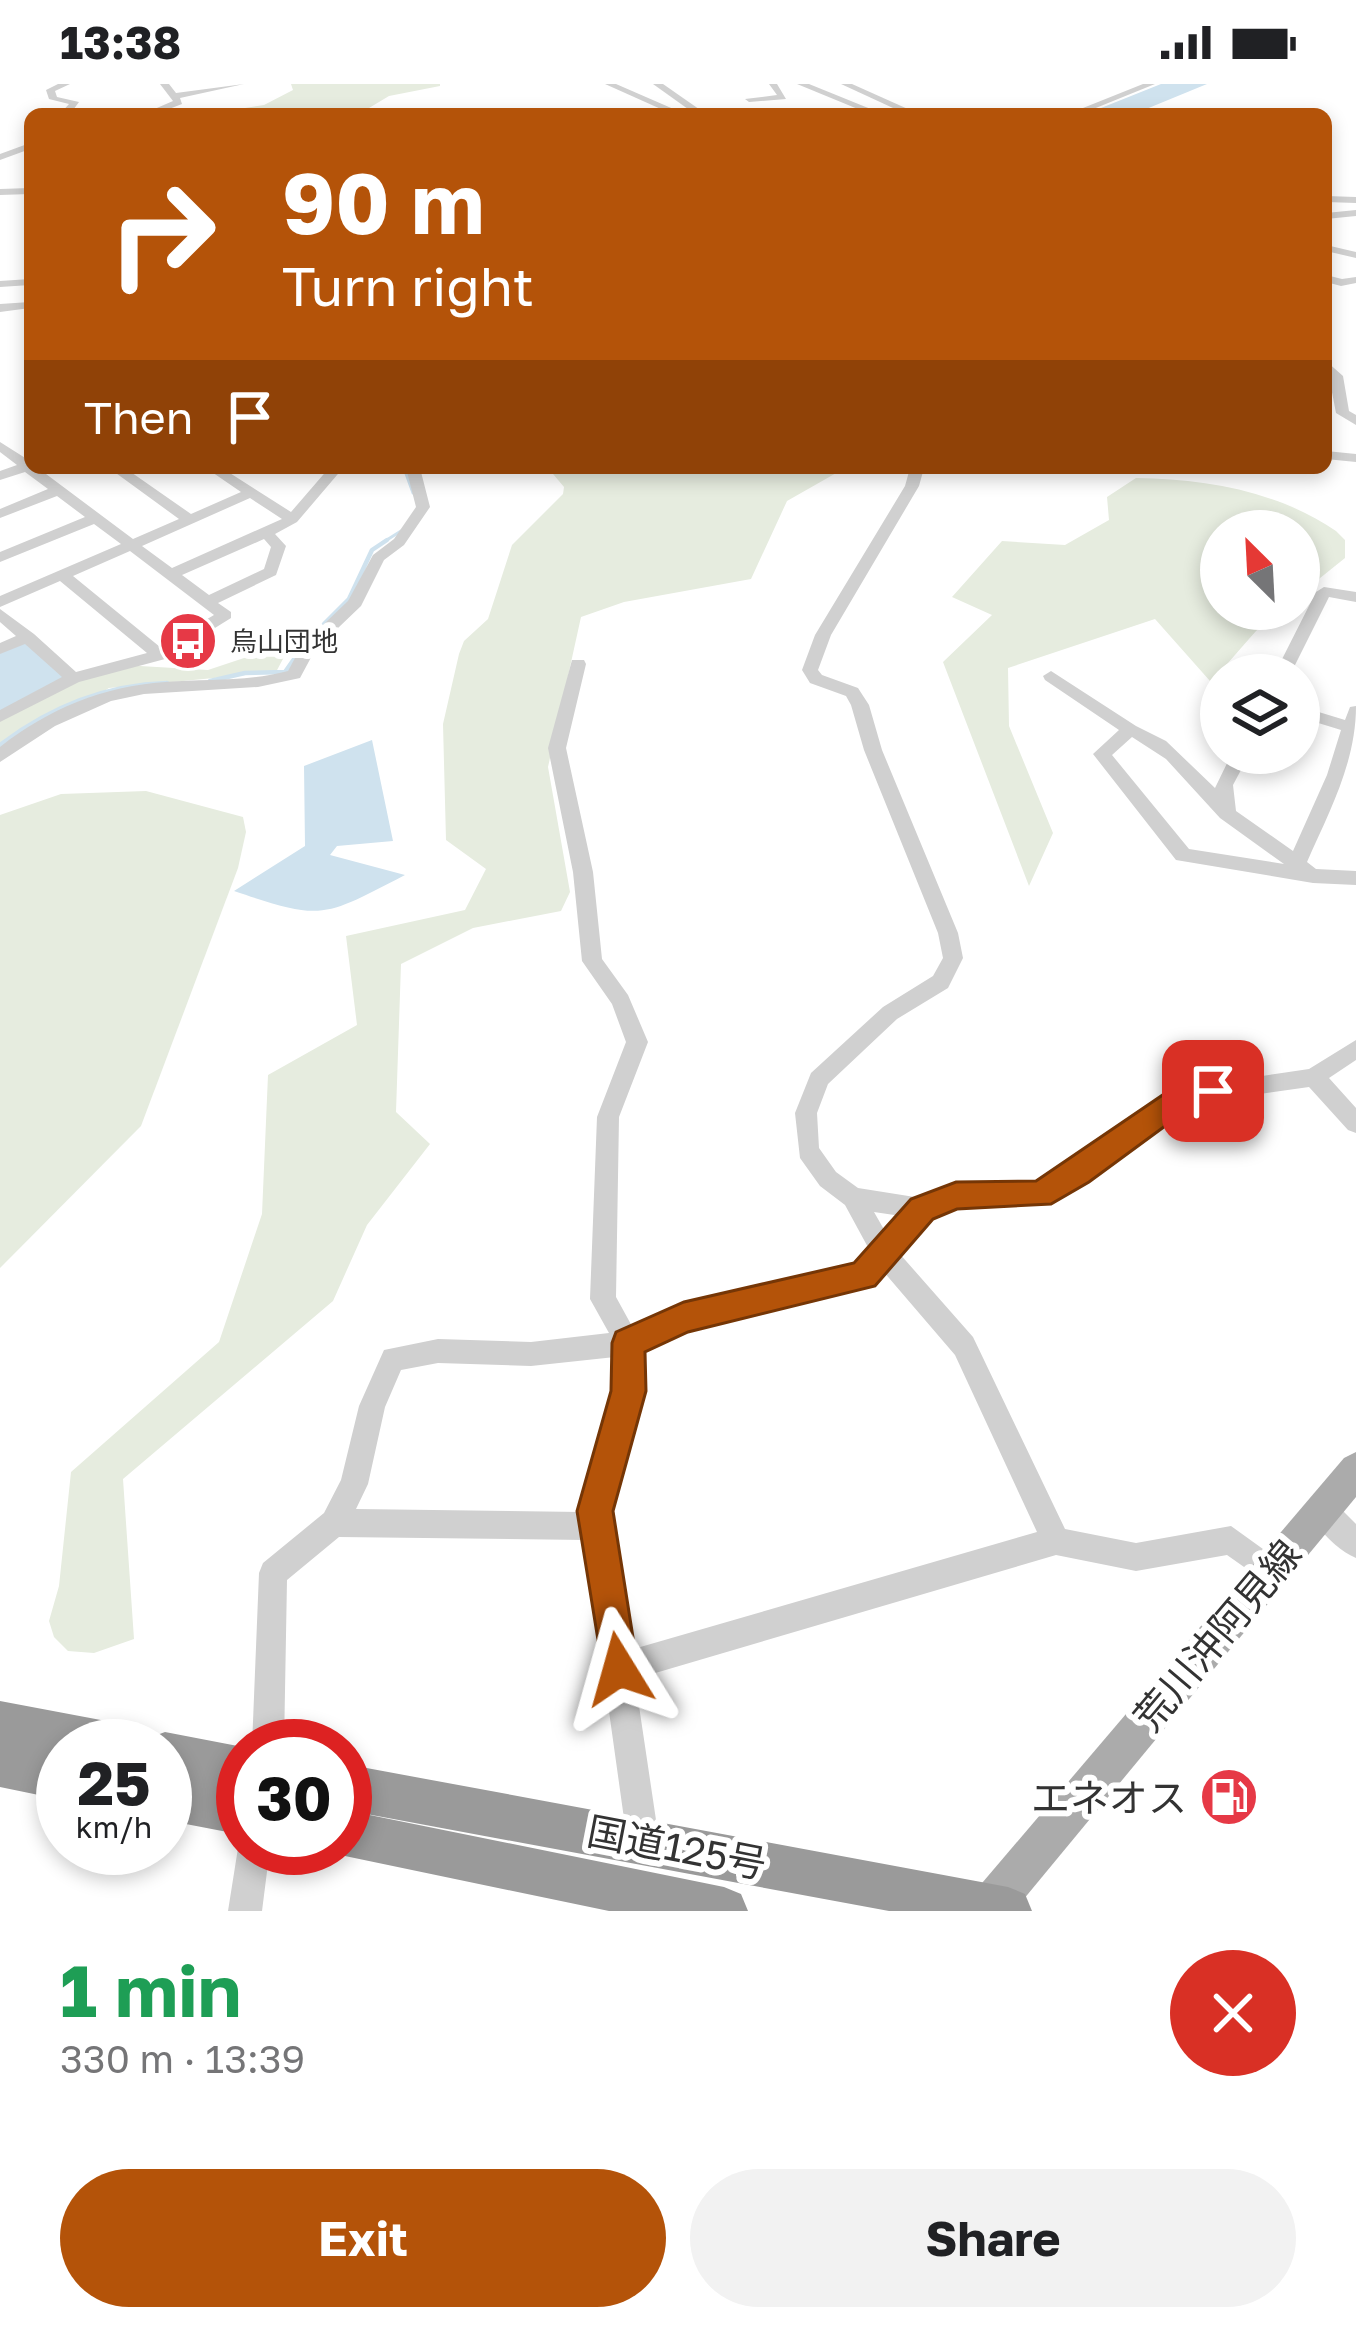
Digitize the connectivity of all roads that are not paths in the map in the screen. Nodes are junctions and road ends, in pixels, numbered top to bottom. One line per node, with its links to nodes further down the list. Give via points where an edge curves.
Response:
1 (66, 84): 14 (street, via 50,90 53,99 75,102)
2 (164, 84): 12 (street)
3 (240, 84): 12 (street)
4 (610, 84): 16 (street)
5 (657, 84): 17 (street)
6 (772, 84): 13 (street, via 783,97)
7 (800, 84): 10 (street); 18 (street)
8 (845, 84): 10 (street); 11 (street)
9 (1151, 84): 20 (street)
10 (822, 87): 11 (street)
11 (861, 91): 19 (street)
12 (175, 96): 15 (street)
13 (749, 99)
14 (70, 108)
15 (167, 108)
16 (666, 108)
17 (692, 108)
18 (862, 108)
19 (900, 108)
20 (1089, 108)
21 (1332, 372): 22 (street)
22 (1353, 418)
23 (40, 474): 29 (street)
24 (125, 474): 34 (street)
25 (222, 474): 30 (street)
26 (322, 474): 33 (street)
27 (415, 474): 55 (street, via 423,507 415,523 378,558 355,603 308,648 294,674 100,699 28,733)
28 (915, 474): 64 (street, via 810,670 852,692 860,705 952,958 940,982 890,1013 819,1078 806,1113 808,1151)
29 (58, 490): 31 (street); 32 (street)
30 (251, 494): 33 (street); 34 (street)
31 (0, 514)
32 (95, 518): 36 (street); 37 (street)
33 (292, 519): 35 (street)
34 (190, 520): 36 (street)
35 (266, 533): 38 (street); 42 (street, via 279,545 271,572)
36 (132, 545): 38 (street); 39 (street)
37 (0, 557)
38 (171, 574): 42 (street)
39 (62, 575): 41 (street); 47 (street)
40 (1356, 597): 46 (street, via 1324,592)
41 (0, 602)
42 (207, 602): 47 (street, via 225,615)
43 (0, 614): 44 (street)
44 (28, 637): 45 (street); 50 (street)
45 (0, 649)
46 (1293, 654)
47 (159, 655): 50 (street)
48 (578, 664): 67 (street, via 556,748 592,961 637,1042 608,1117 603,1299)
49 (1051, 676): 54 (street)
50 (74, 678): 52 (street)
51 (1320, 715): 53 (street)
52 (0, 717)
53 (1354, 722): 57 (street)
54 (1130, 730): 58 (street, via 1173,754); 59 (street, via 1102,754 1183,856)
55 (0, 756)
56 (1230, 774): 58 (street)
57 (1346, 779): 59 (street)
58 (1227, 814): 59 (street)
59 (1305, 870): 60 (street)
60 (1356, 878)
61 (1356, 1049): 62 (street)
62 (1314, 1077): 63 (street); 65 (street, via 1184,1096 1040,1194 956,1195)
63 (1356, 1123)
64 (853, 1198): 65 (street); 66 (street)
65 (922, 1209): 66 (street)
66 (886, 1256): 67 (street, via 864,1275 684,1318); 72 (street, via 964,1346)
67 (628, 1343): 70 (street, via 393,1359); 71 (street, via 628,1391)
68 (1356, 1470): 69 (main road, 荒川沖阿見線)
69 (1322, 1510): 73 (street); 74 (main road, 荒川沖阿見線)
70 (334, 1523): 71 (street); 76 (street, via 273,1573)
71 (597, 1526): 75 (street)
72 (1056, 1541): 74 (street, via 1136,1557 1231,1540); 75 (street)
73 (1356, 1544)
74 (1270, 1572): 85 (main road, 荒川沖阿見線)
75 (619, 1669): 83 (street)
76 (269, 1719)
77 (0, 1723): 78 (highway)
78 (36, 1730)
79 (0, 1765): 80 (highway)
80 (36, 1772)
81 (372, 1792): 83 (highway, 国道125号)
82 (372, 1839): 87 (highway, 国道125号)
83 (644, 1840): 85 (highway, 国道125号)
84 (250, 1875): 86 (street)
85 (994, 1910)
86 (245, 1911)
87 (724, 1911)

